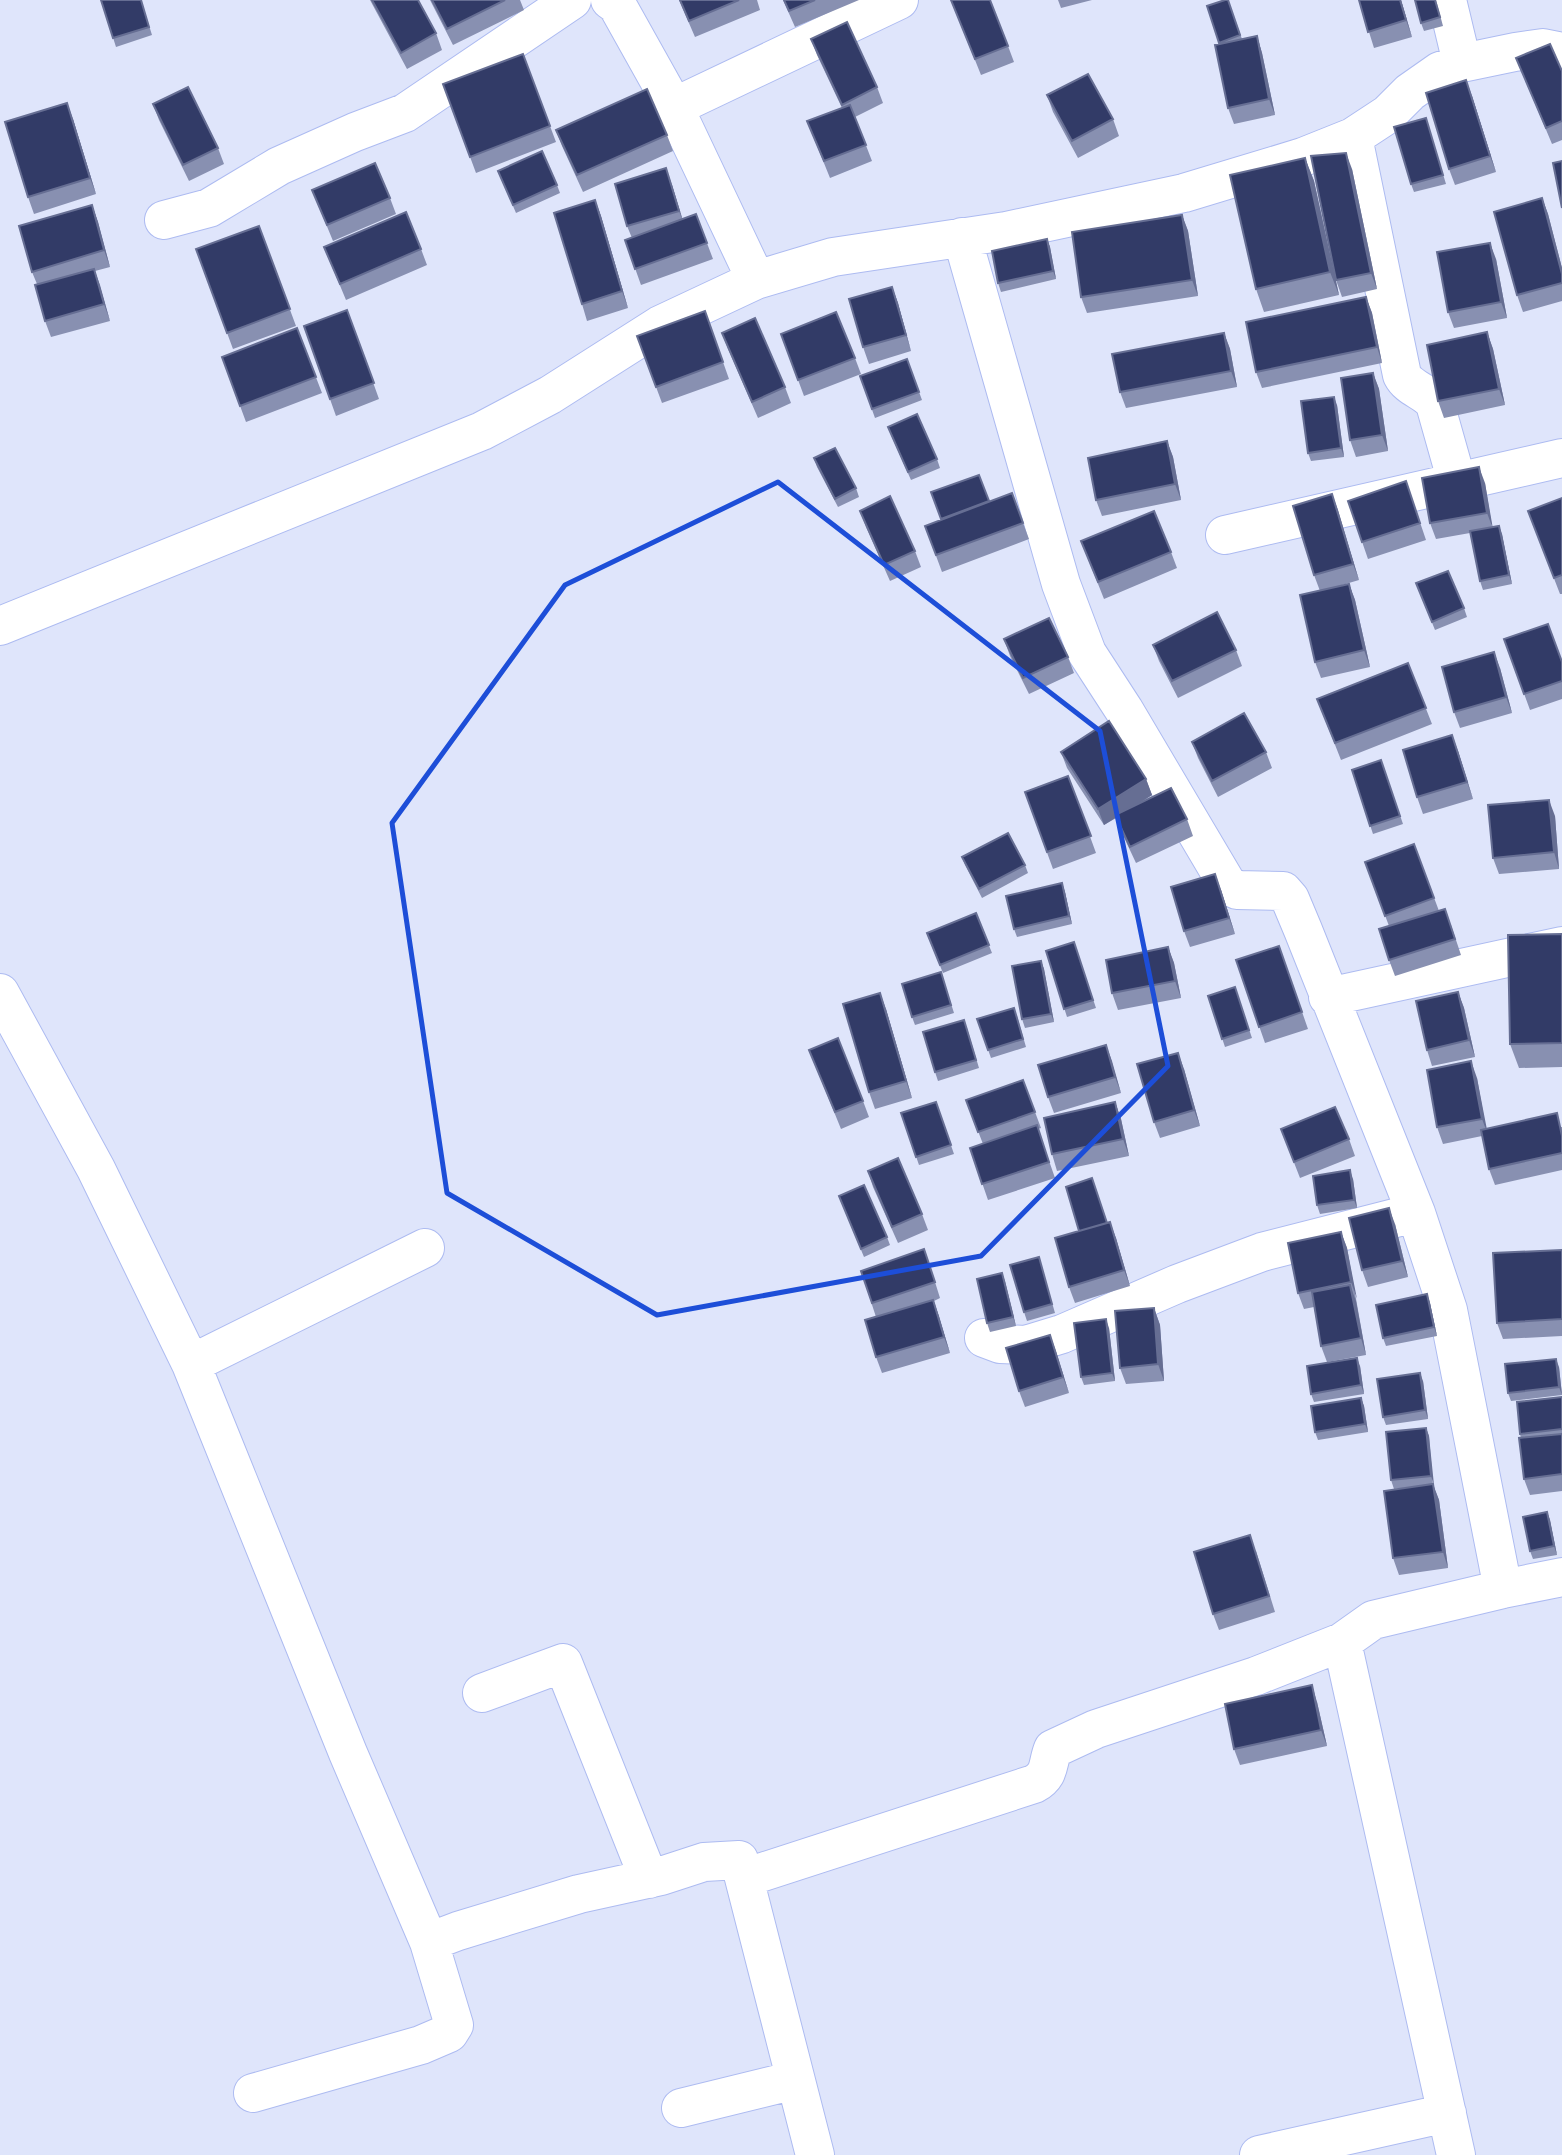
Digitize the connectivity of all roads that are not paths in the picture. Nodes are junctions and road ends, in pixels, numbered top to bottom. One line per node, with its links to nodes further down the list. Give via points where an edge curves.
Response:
1 (572, 0): 9 (street, via 405,113 279,166 209,208)
2 (899, 0): 7 (street)
3 (1447, 0): 6 (street)
4 (618, 2): 7 (street)
5 (1562, 52): 6 (street, via 1543,48)
6 (1462, 63): 8 (street, via 1440,71)
7 (674, 107): 11 (street)
8 (1353, 136): 10 (street, via 1303,157 1184,193); 13 (street, via 1402,375 1435,404)
9 (164, 220)
10 (962, 237): 11 (street, via 833,257); 18 (street, via 1061,584 1083,646 1227,884 1237,890 1275,890 1287,895)
11 (756, 280): 15 (street, via 660,325 482,431)
12 (1562, 457): 13 (street)
13 (1457, 482): 14 (street)
14 (1225, 535)
15 (0, 625)
16 (1562, 946): 18 (street)
17 (0, 993): 22 (street, via 96,1169)
18 (1328, 997): 19 (street)
19 (1416, 1213): 21 (street, via 1262,1252 1026,1345); 24 (street, via 1448,1310)
20 (425, 1248): 22 (street)
21 (984, 1338)
22 (191, 1364): 29 (street)
23 (1562, 1577): 24 (street)
24 (1503, 1589): 25 (street, via 1373,1620)
25 (1342, 1642): 27 (street, via 1053,1749 1049,1769 1034,1784); 33 (street)
26 (482, 1693): 28 (street, via 563,1663)
27 (744, 1878): 28 (street, via 739,1860 704,1862); 30 (street)
28 (649, 1879): 29 (street, via 579,1894)
29 (429, 1942): 31 (street, via 454,2025 449,2033)
30 (795, 2080): 32 (street); 34 (street)
31 (253, 2093)
32 (681, 2108)
33 (1447, 2113): 35 (street); 36 (street)
34 (815, 2155)
35 (1259, 2155)
36 (1456, 2155)

